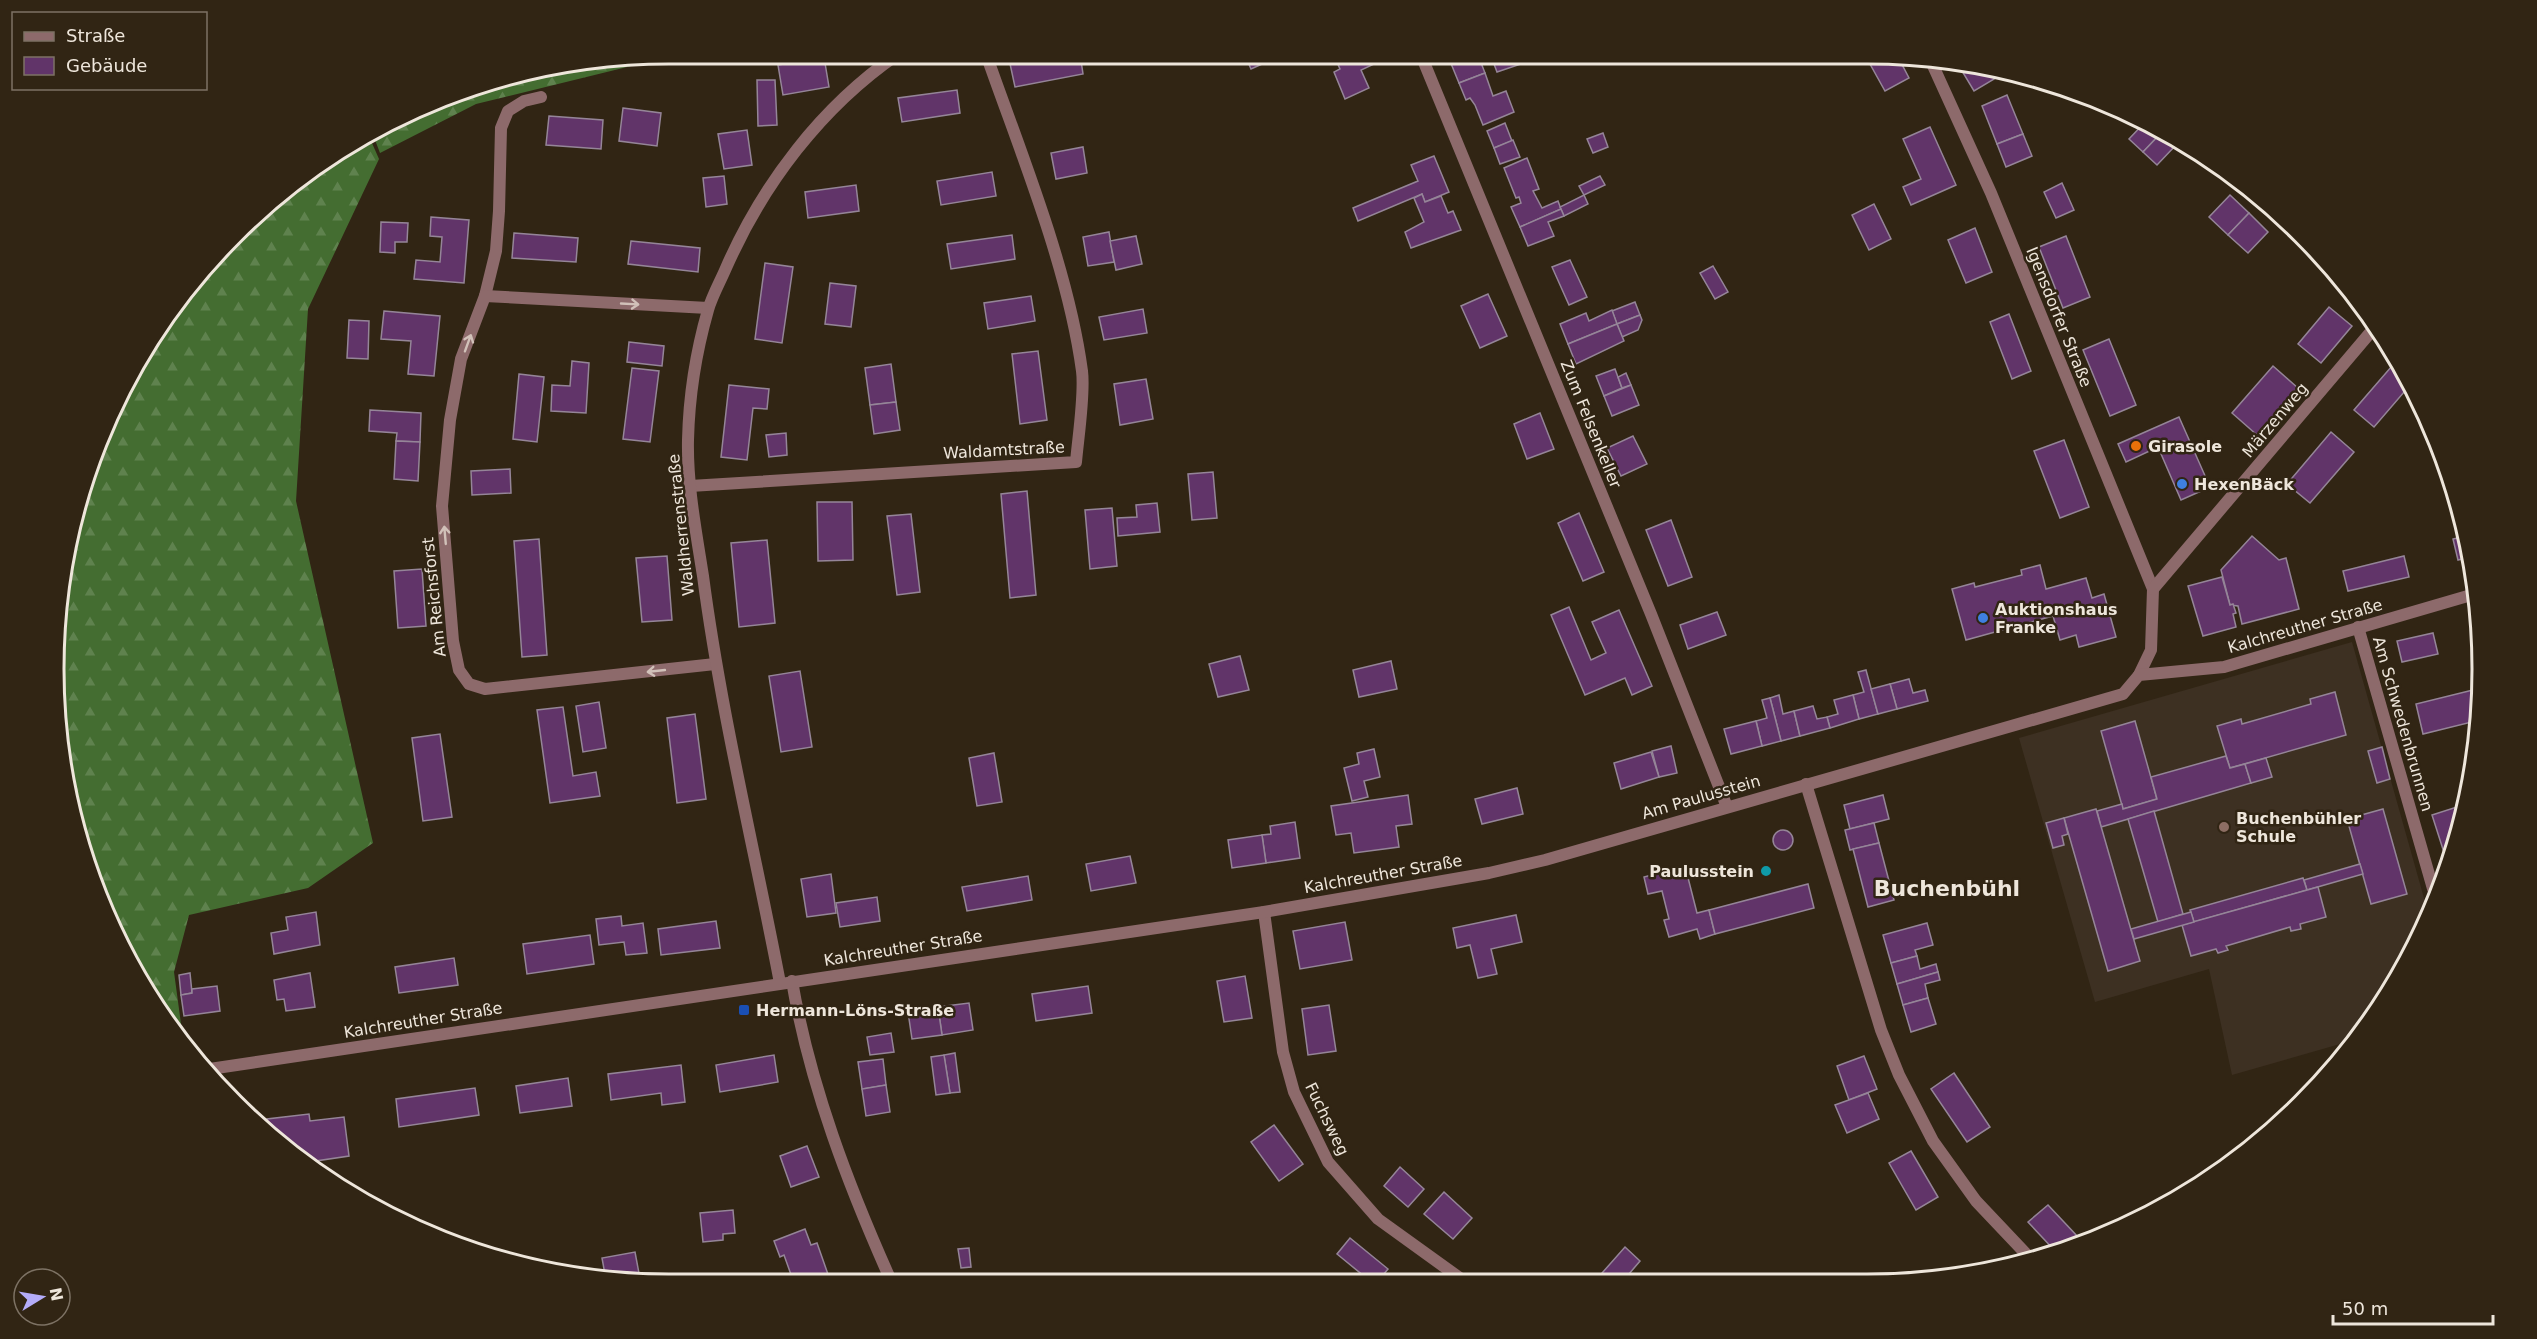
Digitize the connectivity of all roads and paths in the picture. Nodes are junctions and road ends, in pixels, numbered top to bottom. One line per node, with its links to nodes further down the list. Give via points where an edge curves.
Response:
1 (885, 65): 7 (street, Waldherrenstraße, via 843,100 802,143 769,186)
2 (990, 65): 9 (street, Waldamtstraße, via 1036,197 1068,305 1083,373 1076,462)
3 (1425, 65): 16 (street, Zum Felsenkeller, via 1652,614)
4 (1933, 69): 10 (street, Igensdorfer Straße, via 1991,193)
5 (541, 97): 6 (street, Am Reichsforst, via 508,111 501,128 498,231)
6 (485, 296): 7 (street, one-way to 7); 13 (street, Am Reichsforst, one-way to 6, via 485,689 469,684 459,670 442,506 450,420 461,359)
7 (708, 308): 9 (street, Waldherrenstraße, via 694,375 688,440)
8 (2370, 332): 10 (street, Märzenweg)
9 (690, 486): 13 (street, Waldherrenstraße)
10 (2153, 589): 14 (street, via 2151,650)
11 (2468, 596): 12 (street, Kalchreuther Straße)
12 (2358, 627): 14 (street, Kalchreuther Straße, via 2224,667); 18 (street, Am Schwedenbrunnen)
13 (714, 664): 20 (street, Waldherrenstraße)
14 (2139, 675): 15 (street, Am Paulusstein, via 2123,694)
15 (1806, 784): 16 (street, Am Paulusstein); 22 (street, via 1881,1030 1899,1075 1933,1141 1976,1202)
16 (1727, 807): 17 (street, Am Paulusstein)
17 (1605, 843): 19 (street, Kalchreuther Straße, via 1489,873)
18 (2432, 885)
19 (1264, 912): 20 (street, Kalchreuther Straße); 24 (street, Fuchsweg, via 1288,1072 1328,1162 1378,1220)
20 (786, 982): 21 (street, Kalchreuther Straße); 23 (street, via 861,1214)
21 (215, 1068)
22 (2026, 1253)
23 (888, 1274)
24 (1454, 1274)

